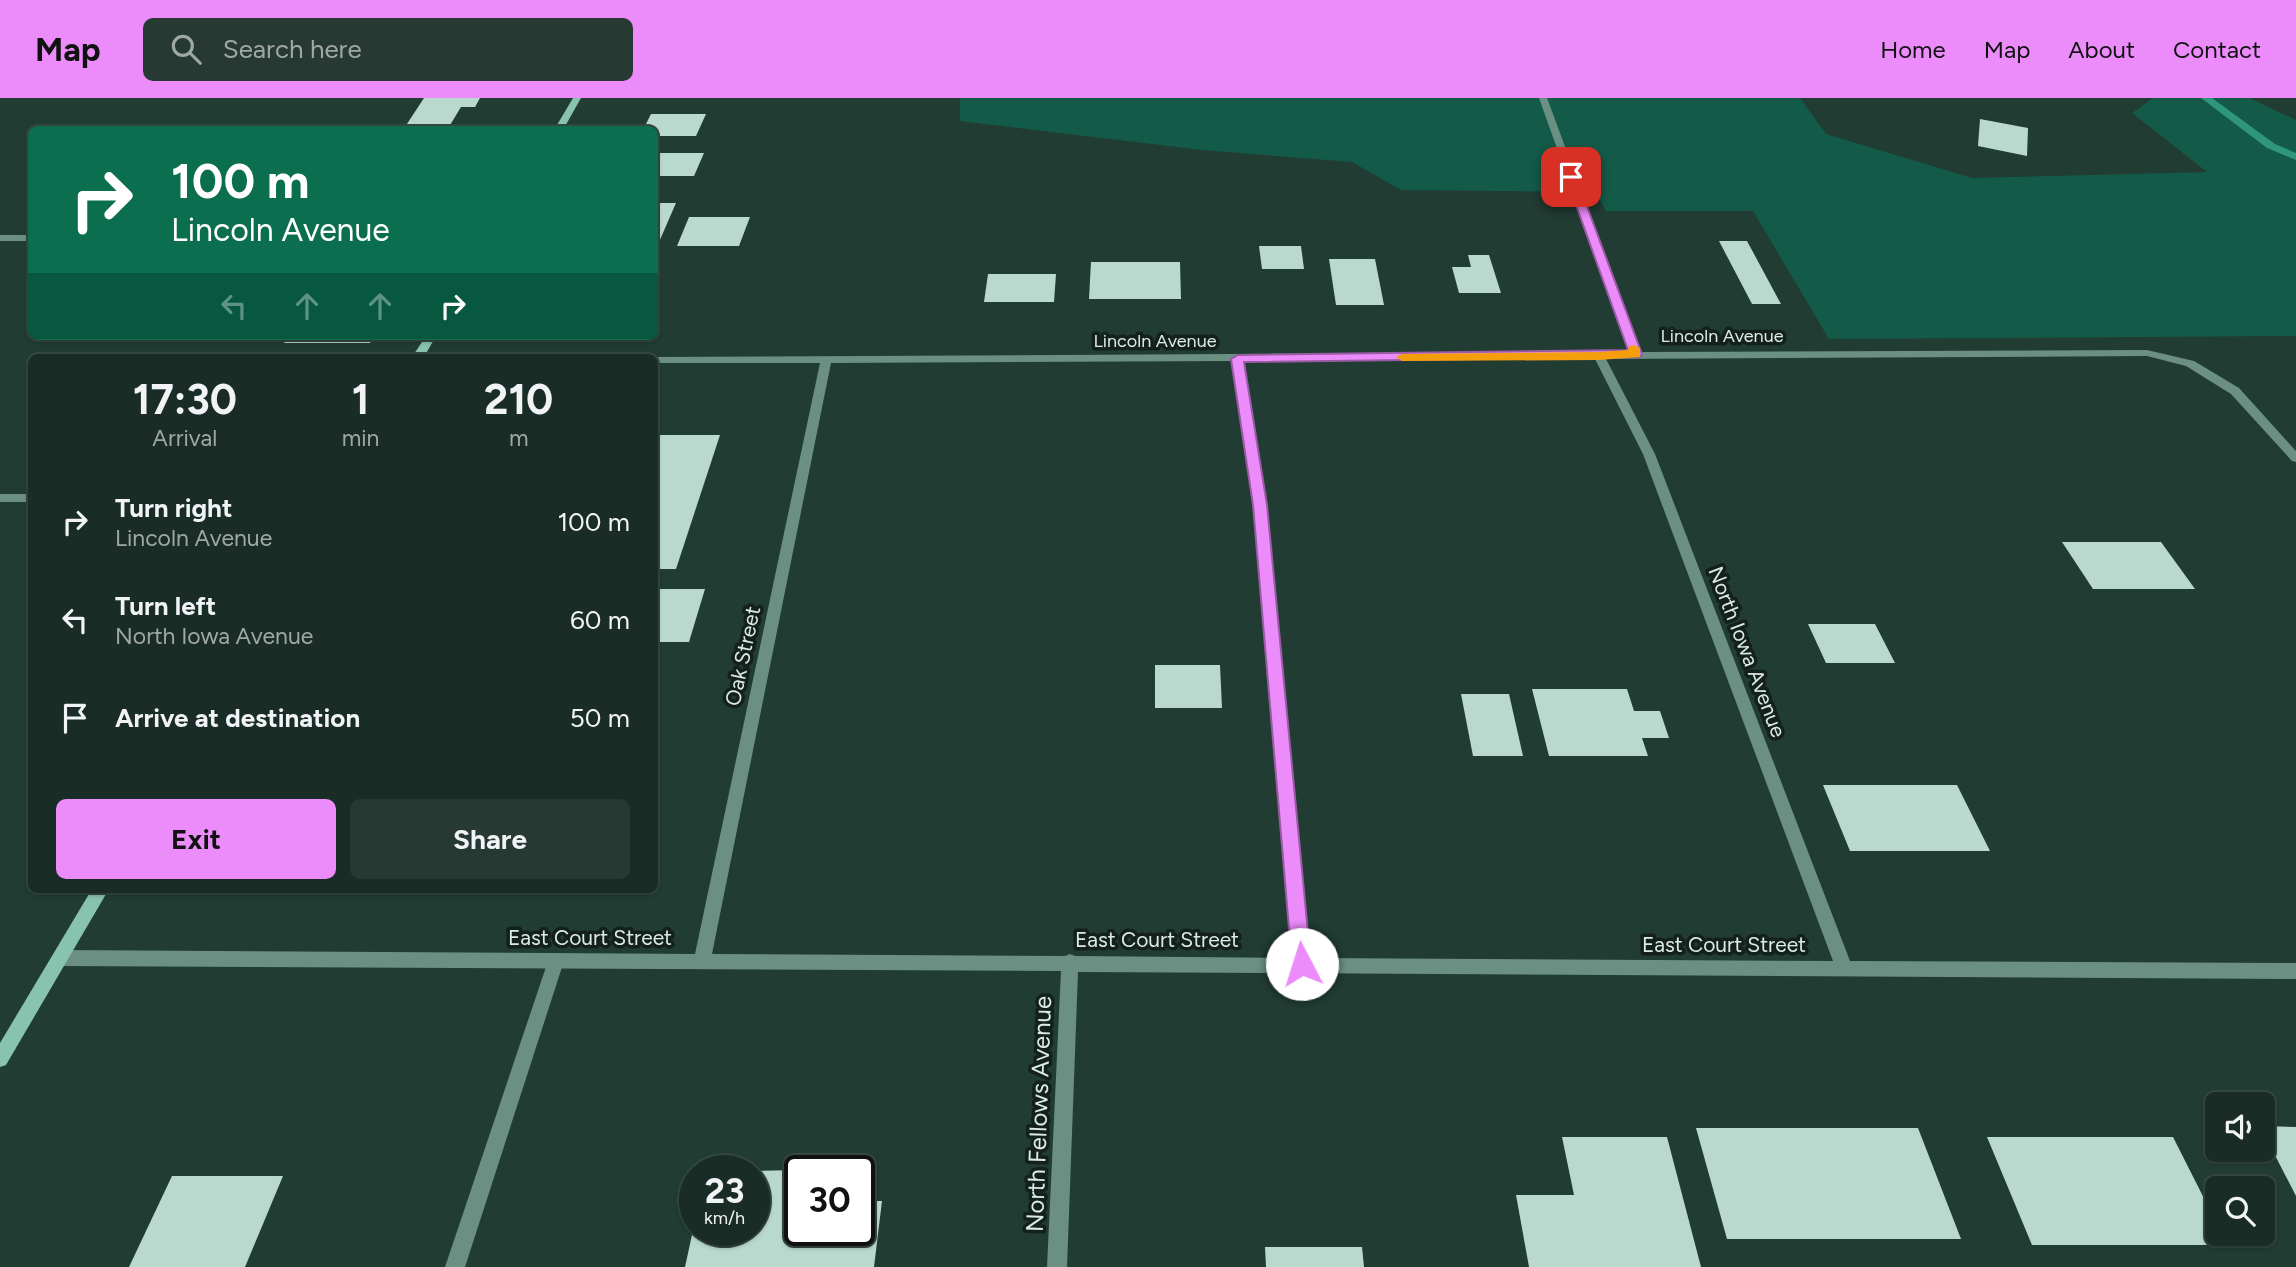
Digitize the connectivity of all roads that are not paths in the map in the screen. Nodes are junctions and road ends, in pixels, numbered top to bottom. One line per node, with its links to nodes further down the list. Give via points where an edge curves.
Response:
1 (577, 98): 3 (main road)
2 (1543, 99): 6 (street)
3 (560, 126)
4 (0, 238): 5 (street)
5 (28, 238)
6 (1636, 354): 7 (street, Lincoln Avenue); 11 (street, Lincoln Avenue, via 2147,353 2190,363 2235,391)
7 (1599, 356): 9 (street, Lincoln Avenue); 20 (street, North Iowa Avenue, via 1649,454)
8 (826, 359): 9 (street, Lincoln Avenue); 10 (street, Lincoln Avenue); 17 (street, Oak Street)
9 (1238, 359): 19 (street, via 1260,505)
10 (658, 360)
11 (2296, 458)
12 (0, 498): 13 (street)
13 (28, 498)
14 (100, 893): 15 (main road)
15 (61, 958): 16 (street, East Court Street); 22 (main road)
16 (556, 961): 17 (street, East Court Street); 23 (street)
17 (702, 961): 18 (street, East Court Street)
18 (1070, 962): 19 (street, East Court Street); 24 (street, North Fellows Avenue)
19 (1302, 964): 20 (street, East Court Street)
20 (1844, 968): 21 (street, East Court Street)
21 (2296, 971)
22 (0, 1059)
23 (455, 1267)
24 (1057, 1267)

